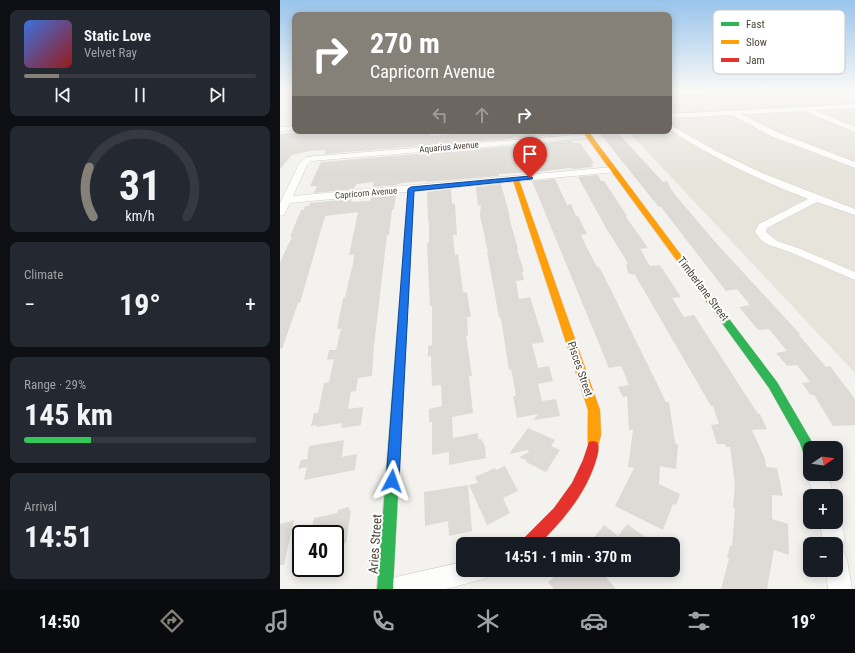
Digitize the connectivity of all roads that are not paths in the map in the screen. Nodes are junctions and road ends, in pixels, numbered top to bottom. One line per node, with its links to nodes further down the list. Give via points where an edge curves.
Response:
1 (745, 118): 9 (street, via 790,141)
2 (827, 118): 6 (street)
3 (292, 128): 5 (street)
4 (672, 128): 13 (street, via 730,162)
5 (280, 129)
6 (855, 130)
7 (576, 134): 14 (street, Aquarius Avenue, via 309,159 303,164)
8 (588, 134): 10 (street, Timberlane Street)
9 (855, 164)
10 (613, 170): 11 (street, Capricorn Avenue); 18 (street, Timberlane Street, via 773,385)
11 (516, 180): 12 (street, Capricorn Avenue); 19 (street, Pisces Street, via 594,410 596,439 578,485 563,508)
12 (411, 189): 14 (street, Capricorn Avenue); 23 (street, Aries Street)
13 (817, 198): 15 (street); 17 (street, via 763,226 760,232 773,243)
14 (286, 200): 16 (street)
15 (855, 212)
16 (280, 213)
17 (855, 276)
18 (805, 441)
19 (537, 537)
20 (456, 575): 24 (street)
21 (839, 577): 22 (street)
22 (841, 588)
23 (385, 589)
24 (396, 589)

